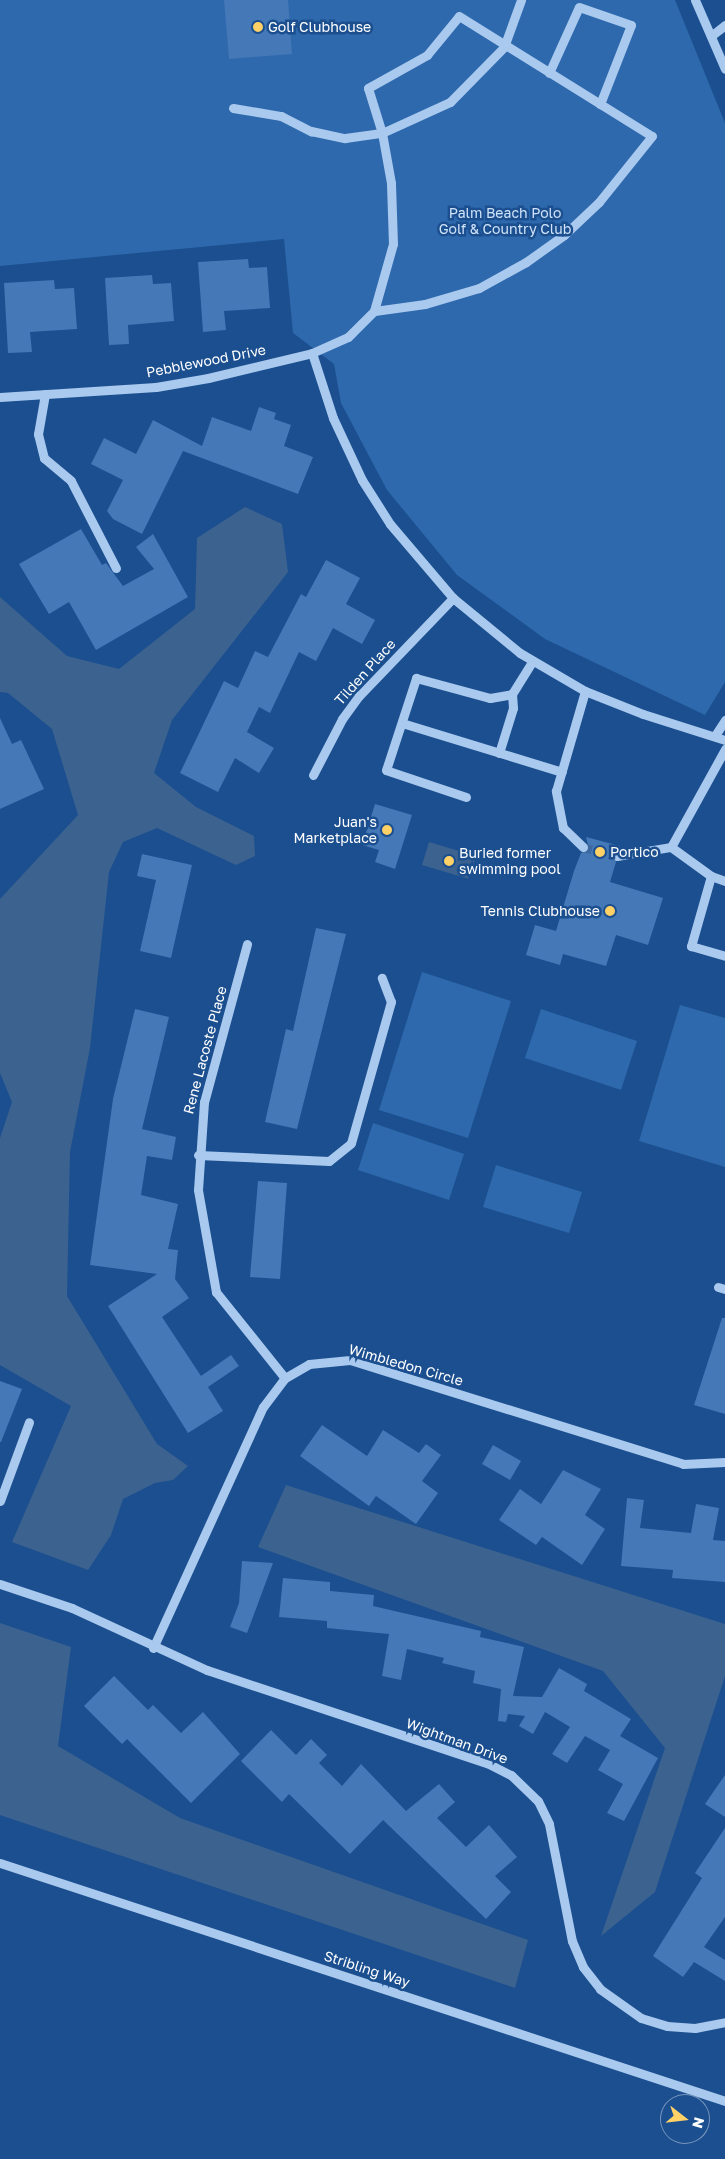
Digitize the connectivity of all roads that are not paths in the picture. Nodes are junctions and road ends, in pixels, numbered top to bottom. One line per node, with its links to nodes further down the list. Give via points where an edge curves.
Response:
1 (521, 0): 5 (street)
2 (695, 0): 4 (street)
3 (725, 25): 4 (street)
4 (711, 36): 6 (street)
5 (504, 47): 7 (street); 10 (street, via 450,102); 10 (street, via 459,16 427,55 368,88)
6 (725, 69)
7 (548, 73): 8 (street); 8 (street, via 579,7 631,25)
8 (600, 104): 11 (street, via 652,136 599,202 564,235 479,288 425,304)
9 (233, 108): 10 (street, via 281,116 311,131 345,138)
10 (382, 133): 11 (street, via 391,182 393,244)
11 (374, 310): 12 (street, Pebblewood Drive, via 348,337)
12 (312, 353): 13 (street, Pebblewood Drive, via 156,387); 16 (street, via 333,418 362,480 390,524)
13 (44, 394): 14 (street, Pebblewood Drive); 15 (street, via 38,434 44,458 71,481)
14 (0, 397)
15 (116, 568)
16 (453, 598): 17 (street); 27 (street, Tilden Place, via 359,696 342,719)
17 (533, 661): 18 (street); 19 (street)
18 (585, 691): 22 (street, via 643,714); 26 (street)
19 (512, 694): 21 (street, via 490,698 416,678); 25 (street, via 514,708)
20 (725, 720): 22 (street)
21 (402, 723): 25 (street); 28 (street, via 386,770)
22 (716, 734): 23 (street)
23 (725, 740)
24 (725, 749): 30 (street)
25 (499, 753): 26 (street)
26 (562, 772): 29 (street, via 556,791 563,828)
27 (313, 775)
28 (466, 797)
29 (583, 847)
30 (671, 847): 31 (street); 32 (street)
31 (617, 856)
32 (711, 876): 33 (street); 35 (street, via 691,946)
33 (725, 881)
34 (247, 944): 37 (street, Rene Lacoste Place, via 204,1102)
35 (725, 956)
36 (382, 978): 37 (street, via 391,1002 351,1144 329,1161)
37 (198, 1154): 38 (street, Rene Lacoste Place, via 198,1190 212,1281 223,1303)
38 (285, 1378): 40 (street, Wimbledon Circle, via 309,1364 350,1360 683,1464); 43 (street, Wimbledon Circle, via 263,1407)
39 (29, 1422): 41 (street)
40 (725, 1462)
41 (0, 1501)
42 (0, 1584): 43 (street, Wightman Drive, via 72,1608)
43 (153, 1648): 45 (street, Wightman Drive, via 511,1775 538,1801 549,1824 572,1941 583,1967 600,1989 640,2018 667,2026 695,2028)
44 (0, 1863): 46 (street, Stribling Way)
45 (725, 2022)
46 (725, 2101)

